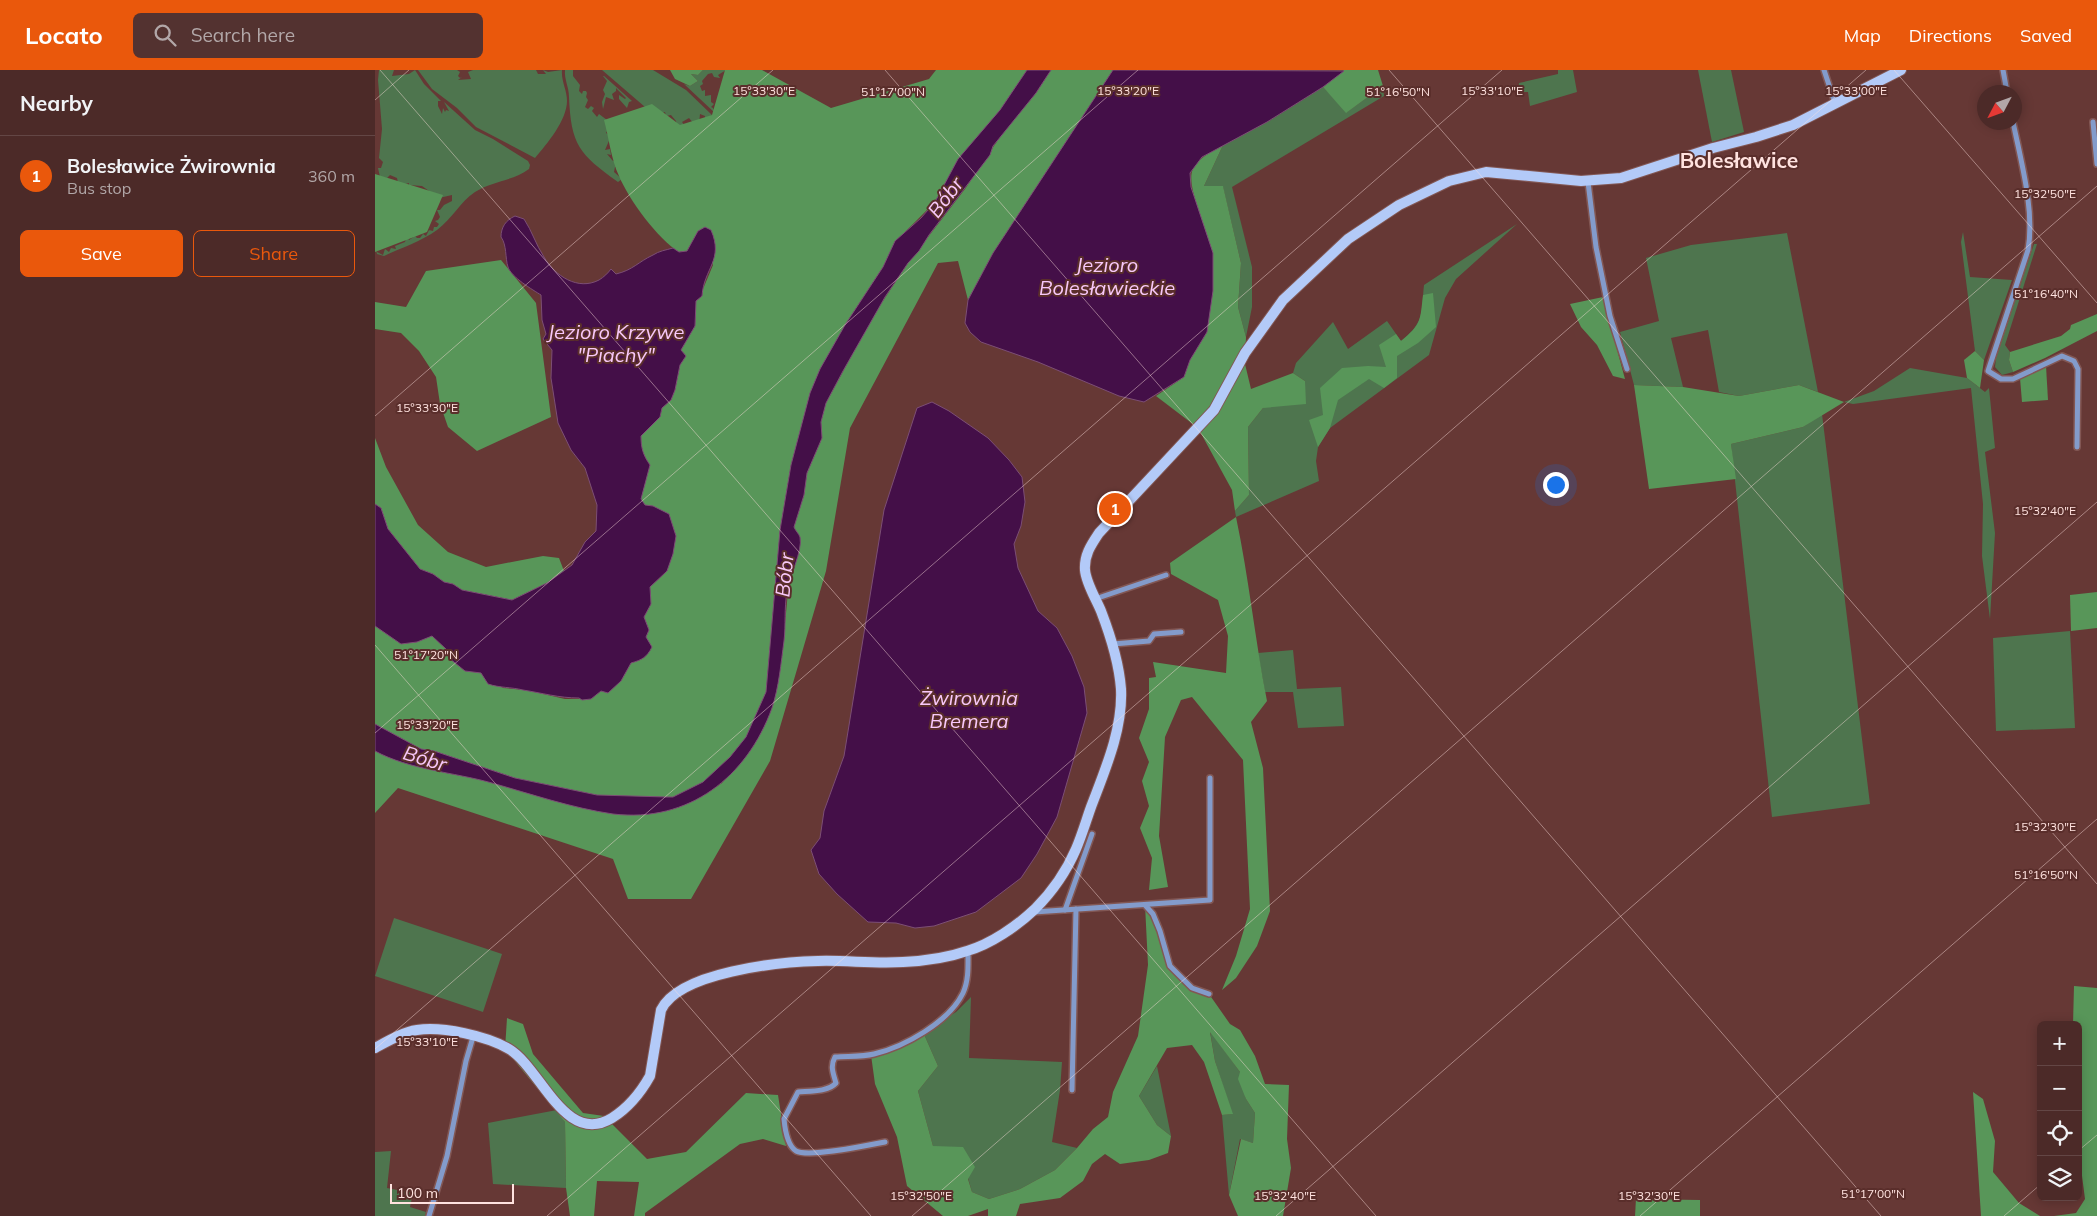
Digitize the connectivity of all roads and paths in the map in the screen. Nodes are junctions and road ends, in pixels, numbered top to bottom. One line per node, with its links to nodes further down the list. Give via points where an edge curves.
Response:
1 (1824, 70): 5 (street)
2 (1901, 70): 5 (street)
3 (2003, 70): 4 (street)
4 (2006, 85)
5 (1835, 103): 9 (street, via 1775,132 1621,178)
6 (2093, 122): 8 (street)
7 (2014, 130): 11 (street, via 2031,237 1988,371 2001,379 2013,379 2062,356 2074,361 2077,369)
8 (2097, 164)
9 (1589, 182): 10 (street, via 1596,247 1610,316); 13 (street, via 1486,172 1465,176 1399,205 1348,239 1283,300 1245,353 1214,410 1093,542 1087,552 1085,572)
10 (1627, 369)
11 (2077, 448)
12 (1166, 575): 13 (street)
13 (1095, 599): 15 (street)
14 (1181, 632): 15 (street, via 1154,634 1149,640)
15 (1113, 644): 21 (street, via 1121,693 1115,736 1075,850 1052,889)
16 (1209, 778): 18 (street, via 1210,900)
17 (1092, 834): 20 (street)
18 (1145, 904): 19 (street); 23 (street, via 1161,931 1170,966 1192,988)
19 (1076, 909): 20 (street); 26 (street)
20 (1065, 910): 21 (street)
21 (1031, 913): 22 (street, via 1016,925)
22 (968, 951): 24 (street, via 905,962 777,964 691,984 664,1003 646,1084 621,1111 591,1126 563,1110 509,1049); 27 (street, via 964,992 952,1010 917,1037 884,1052 835,1057 832,1068 836,1083 833,1087 798,1092 784,1119 789,1142 802,1153)
23 (1209, 994)
24 (473, 1037): 25 (street, via 437,1029 415,1030); 28 (street, via 443,1174)
25 (375, 1048)
26 (1072, 1090)
27 (885, 1142)
28 (429, 1216)

